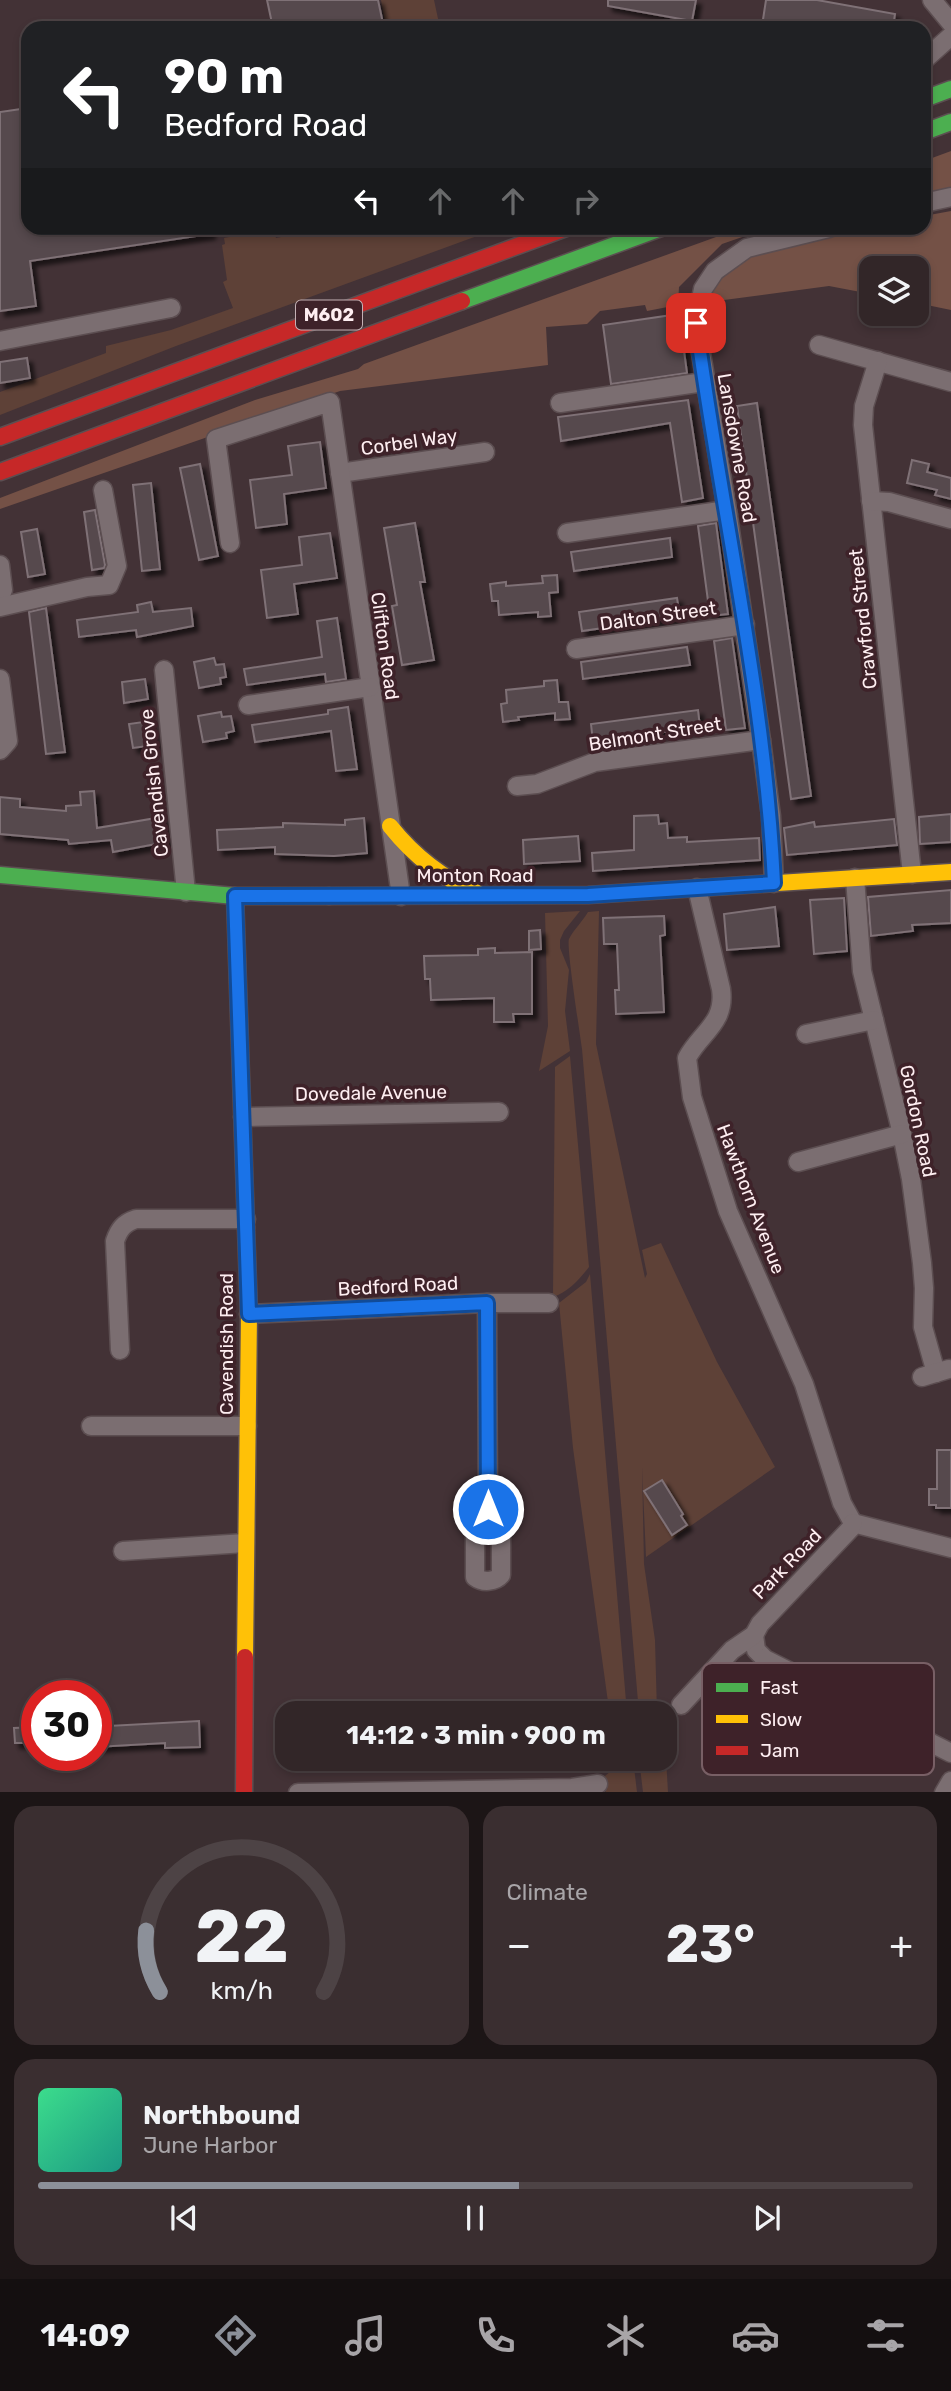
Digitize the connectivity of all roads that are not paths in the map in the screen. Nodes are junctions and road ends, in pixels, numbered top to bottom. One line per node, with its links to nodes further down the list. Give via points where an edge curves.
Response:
1 (932, 0): 2 (street)
2 (951, 23)
3 (951, 36): 4 (street)
4 (931, 54)
5 (951, 89): 6 (main road)
6 (931, 96)
7 (951, 122): 8 (main road)
8 (931, 129)
9 (951, 197): 10 (street)
10 (931, 202)
11 (547, 235): 21 (main road, M602)
12 (642, 235): 23 (main road, M602)
13 (800, 235): 18 (street, Lansdowne Road, via 747,248 715,271 703,289 696,323)
14 (171, 308): 15 (street)
15 (0, 341)
16 (818, 345): 17 (street)
17 (878, 361): 19 (street); 26 (street, Crawford Street, via 863,418)
18 (704, 382): 20 (street); 27 (street, Lansdowne Road)
19 (951, 382)
20 (560, 403)
21 (0, 437)
22 (485, 452): 24 (street, Corbel Way)
23 (0, 472)
24 (340, 473): 30 (street, Clifton Road, via 330,402 216,439); 38 (street, Clifton Road)
25 (103, 490): 33 (street, via 117,566 109,585)
26 (871, 501): 28 (street); 45 (street, Crawford Street)
27 (727, 510): 29 (street); 34 (street, Lansdowne Road)
28 (951, 519)
29 (567, 533)
30 (230, 543)
31 (0, 565): 32 (street, via 4,590)
32 (0, 595)
33 (0, 607)
34 (745, 625): 35 (street, Dalton Street); 40 (street, Lansdowne Road)
35 (576, 649)
36 (164, 670): 50 (street, Cavendish Grove)
37 (0, 680): 41 (street, via 8,741)
38 (370, 687): 39 (street); 43 (street, Clifton Road)
39 (248, 705)
40 (761, 740): 42 (street, Belmont Street, via 596,762 537,785); 48 (street, Lansdowne Road)
41 (0, 750)
42 (517, 786)
43 (390, 826): 52 (street, Clifton Road); 53 (main road, via 433,870)
44 (951, 872): 45 (main road, Monton Road)
45 (912, 874): 47 (main road, Monton Road)
46 (0, 875): 50 (main road, Monton Road)
47 (855, 878): 48 (main road, Monton Road); 54 (street, Gordon Road, via 862,971)
48 (774, 883): 49 (main road, Monton Road)
49 (697, 888): 53 (main road, Monton Road); 69 (street, Hawthorn Avenue, via 722,1004 718,1017 688,1058 692,1097 728,1211 804,1384 842,1503)
50 (187, 892): 51 (main road, Monton Road)
51 (235, 896): 52 (main road, Monton Road); 56 (main road, Cavendish Road)
52 (401, 896): 53 (main road, Monton Road)
53 (486, 896)
54 (874, 1020): 55 (street); 58 (street, Gordon Road)
55 (806, 1034)
56 (243, 1117): 57 (street, Dovedale Avenue); 60 (main road, Cavendish Road)
57 (490, 1118)
58 (902, 1134): 59 (street); 65 (street, Gordon Road, via 922,1263 923,1327)
59 (798, 1162)
60 (246, 1219): 63 (main road, Cavendish Road); 64 (street, via 136,1219 124,1224 115,1241 113,1331)
61 (487, 1303): 62 (street, Bedford Road); 63 (street, Bedford Road); 68 (street)
62 (549, 1303)
63 (249, 1314): 67 (main road, Cavendish Road)
64 (120, 1350)
65 (935, 1373)
66 (90, 1426): 67 (street)
67 (247, 1426): 70 (main road, Cavendish Road)
68 (488, 1509)
69 (853, 1522): 71 (street); 73 (street, Park Road)
70 (245, 1543): 72 (street); 81 (main road, Cavendish Road)
71 (951, 1548)
72 (122, 1551)
73 (754, 1635): 74 (street, Park Road); 75 (street, via 756,1650)
74 (720, 1663)
75 (771, 1663)
76 (702, 1682): 77 (street, Park Road)
77 (681, 1705)
78 (934, 1745): 79 (street)
79 (951, 1754)
80 (598, 1784): 82 (street)
81 (244, 1792)
82 (353, 1792)

